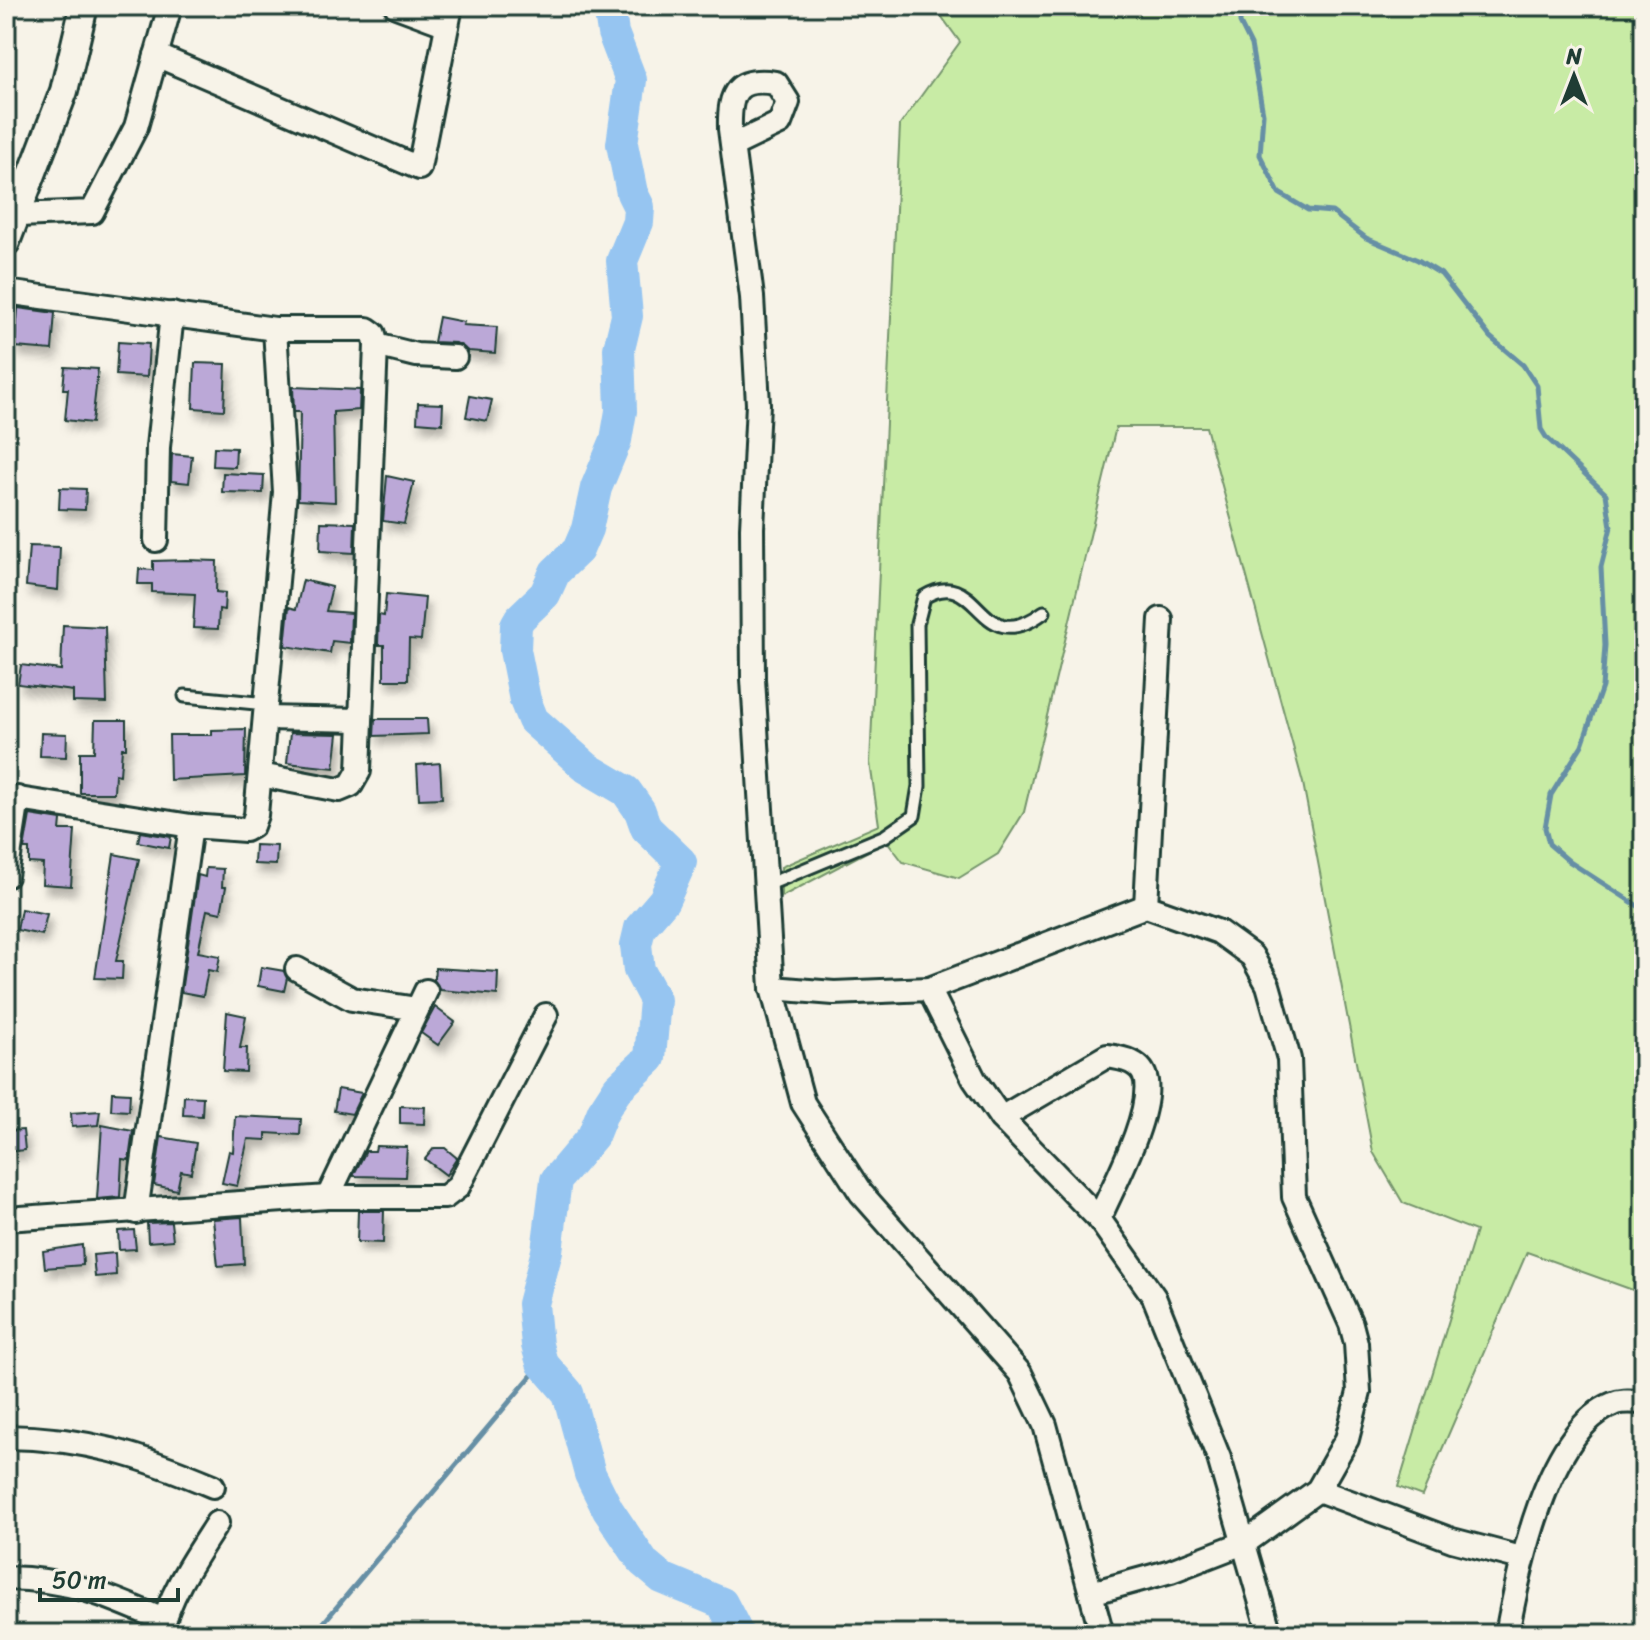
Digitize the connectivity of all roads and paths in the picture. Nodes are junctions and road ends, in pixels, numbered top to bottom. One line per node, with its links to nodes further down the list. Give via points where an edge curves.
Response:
1 (84, 6): 7 (street, via 64,91)
2 (170, 6): 5 (street)
3 (396, 6): 4 (street)
4 (449, 16): 5 (street, via 419,168)
5 (156, 55): 7 (street, via 136,127 92,212)
6 (734, 145): 24 (street, via 758,404 753,679)
7 (12, 213): 8 (street)
8 (6, 242)
9 (6, 292): 10 (street)
10 (172, 314): 11 (street); 14 (street, via 158,447)
11 (275, 329): 12 (street, via 367,329); 18 (street, via 285,492)
12 (376, 345): 13 (street); 19 (street)
13 (455, 357)
14 (156, 540)
15 (1044, 612): 24 (lane, via 1012,629 1000,626 963,595 941,589 924,597 917,624 919,786 914,816 885,836)
16 (1161, 619): 25 (street)
17 (185, 696): 18 (lane)
18 (266, 711): 19 (street); 20 (street)
19 (361, 720): 20 (street, via 359,771 345,789)
20 (260, 775): 22 (street, via 256,815 249,828)
21 (12, 798): 22 (street); 23 (street)
22 (191, 826): 32 (street)
23 (6, 876)
24 (767, 885): 27 (street)
25 (1146, 906): 28 (street); 38 (street, via 1219,932 1252,956 1278,1012 1289,1059 1294,1197 1338,1288 1356,1343 1359,1392 1347,1439)
26 (297, 969): 31 (street, via 352,999 422,1000)
27 (772, 988): 28 (street, via 834,993); 43 (street, via 803,1103 861,1193 1020,1373 1045,1425)
28 (929, 989): 30 (street, via 974,1079)
29 (546, 1015): 31 (street, via 458,1187 445,1197)
30 (1001, 1118): 34 (street); 34 (street, via 1107,1056 1138,1066 1146,1080 1140,1119)
31 (328, 1197): 32 (street)
32 (136, 1212): 33 (street)
33 (6, 1219)
34 (1099, 1219): 40 (street, via 1154,1297 1219,1458)
35 (1644, 1402): 41 (street, via 1616,1402 1593,1415 1572,1437)
36 (6, 1437): 37 (street, via 76,1440 148,1458)
37 (213, 1486)
38 (1318, 1490): 40 (street); 41 (street, via 1452,1540)
39 (217, 1523): 44 (street)
40 (1246, 1542): 43 (street, via 1171,1571); 46 (street)
41 (1521, 1558): 47 (street)
42 (6, 1578): 44 (street, via 86,1587)
43 (1091, 1593): 45 (street)
44 (162, 1627)
45 (1102, 1634)
46 (1270, 1634)
47 (1507, 1634)

